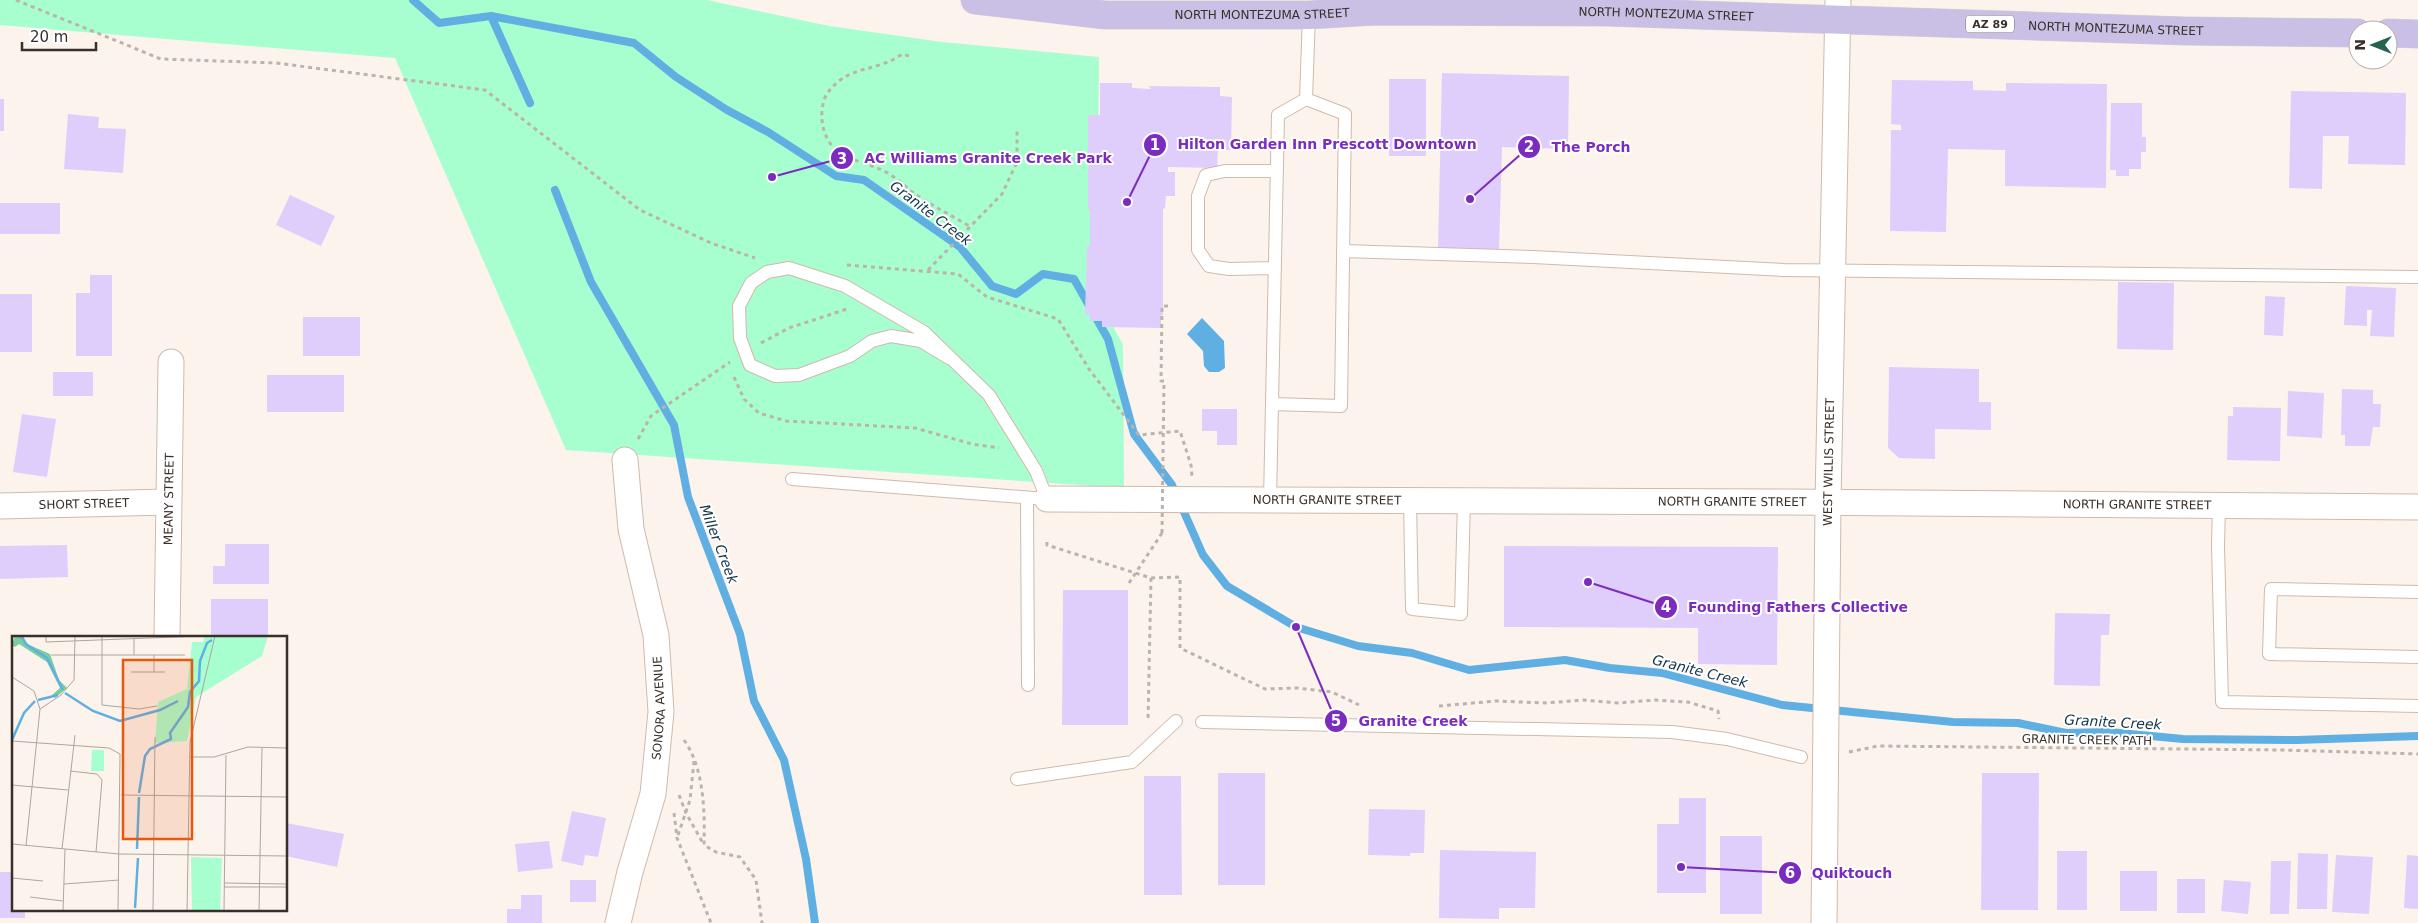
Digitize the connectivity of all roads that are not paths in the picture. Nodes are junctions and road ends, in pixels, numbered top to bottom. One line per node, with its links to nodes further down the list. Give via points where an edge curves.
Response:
1 (975, 0): 2 (main road, NORTH MONTEZUMA STREET, via 1105,15)
2 (1310, 8): 3 (main road, NORTH MONTEZUMA STREET / AZ 89, via 1606,12); 8 (lane)
3 (1838, 9): 5 (main road, NORTH MONTEZUMA STREET / AZ 89, via 2185,30); 12 (street, WEST WILLIS STREET)
4 (2418, 20): 7 (lane)
5 (2348, 33)
6 (2398, 33): 7 (main road)
7 (2418, 34)
8 (1306, 100): 9 (lane, via 1278,115); 10 (lane, via 1345,114)
9 (1277, 171): 11 (lane); 11 (lane, via 1206,174 1198,196 1198,250 1209,266)
10 (1343, 251): 12 (lane); 16 (lane, via 1341,406)
11 (1275, 268): 16 (lane)
12 (1834, 271): 13 (lane); 24 (street, WEST WILLIS STREET)
13 (2418, 277)
14 (949, 358): 14 (lane, via 920,341 891,336 872,341 850,356 799,376 775,376 750,364 740,338 739,306 751,283 767,272 789,268 846,286 924,332); 19 (lane, via 989,395 1036,471)
15 (171, 362): 23 (street, MEANY STREET)
16 (1272, 404): 20 (lane)
17 (625, 460): 37 (street, SONORA AVENUE, via 632,529 656,636 661,712 653,794)
18 (792, 479): 19 (lane)
19 (1037, 498): 20 (street, NORTH GRANITE STREET); 31 (lane)
20 (1270, 500): 21 (street, NORTH GRANITE STREET)
21 (1410, 500): 22 (street, NORTH GRANITE STREET); 22 (lane, via 1412,609 1461,614)
22 (1464, 500): 24 (street, NORTH GRANITE STREET)
23 (168, 502): 25 (street, SHORT STREET); 29 (street, MEANY STREET)
24 (1828, 503): 26 (street, NORTH GRANITE STREET); 38 (street, WEST WILLIS STREET)
25 (0, 506)
26 (2220, 506): 27 (street, NORTH GRANITE STREET); 32 (lane, via 2222,702)
27 (2418, 507)
28 (2418, 592): 30 (lane, via 2271,589 2269,654)
29 (167, 636)
30 (2418, 657)
31 (1028, 685)
32 (2418, 706)
33 (1176, 721): 36 (lane, via 1132,762)
34 (1202, 722): 35 (lane, via 1672,732 1727,738)
35 (1801, 757)
36 (1017, 779)
37 (618, 923)
38 (1824, 923)

